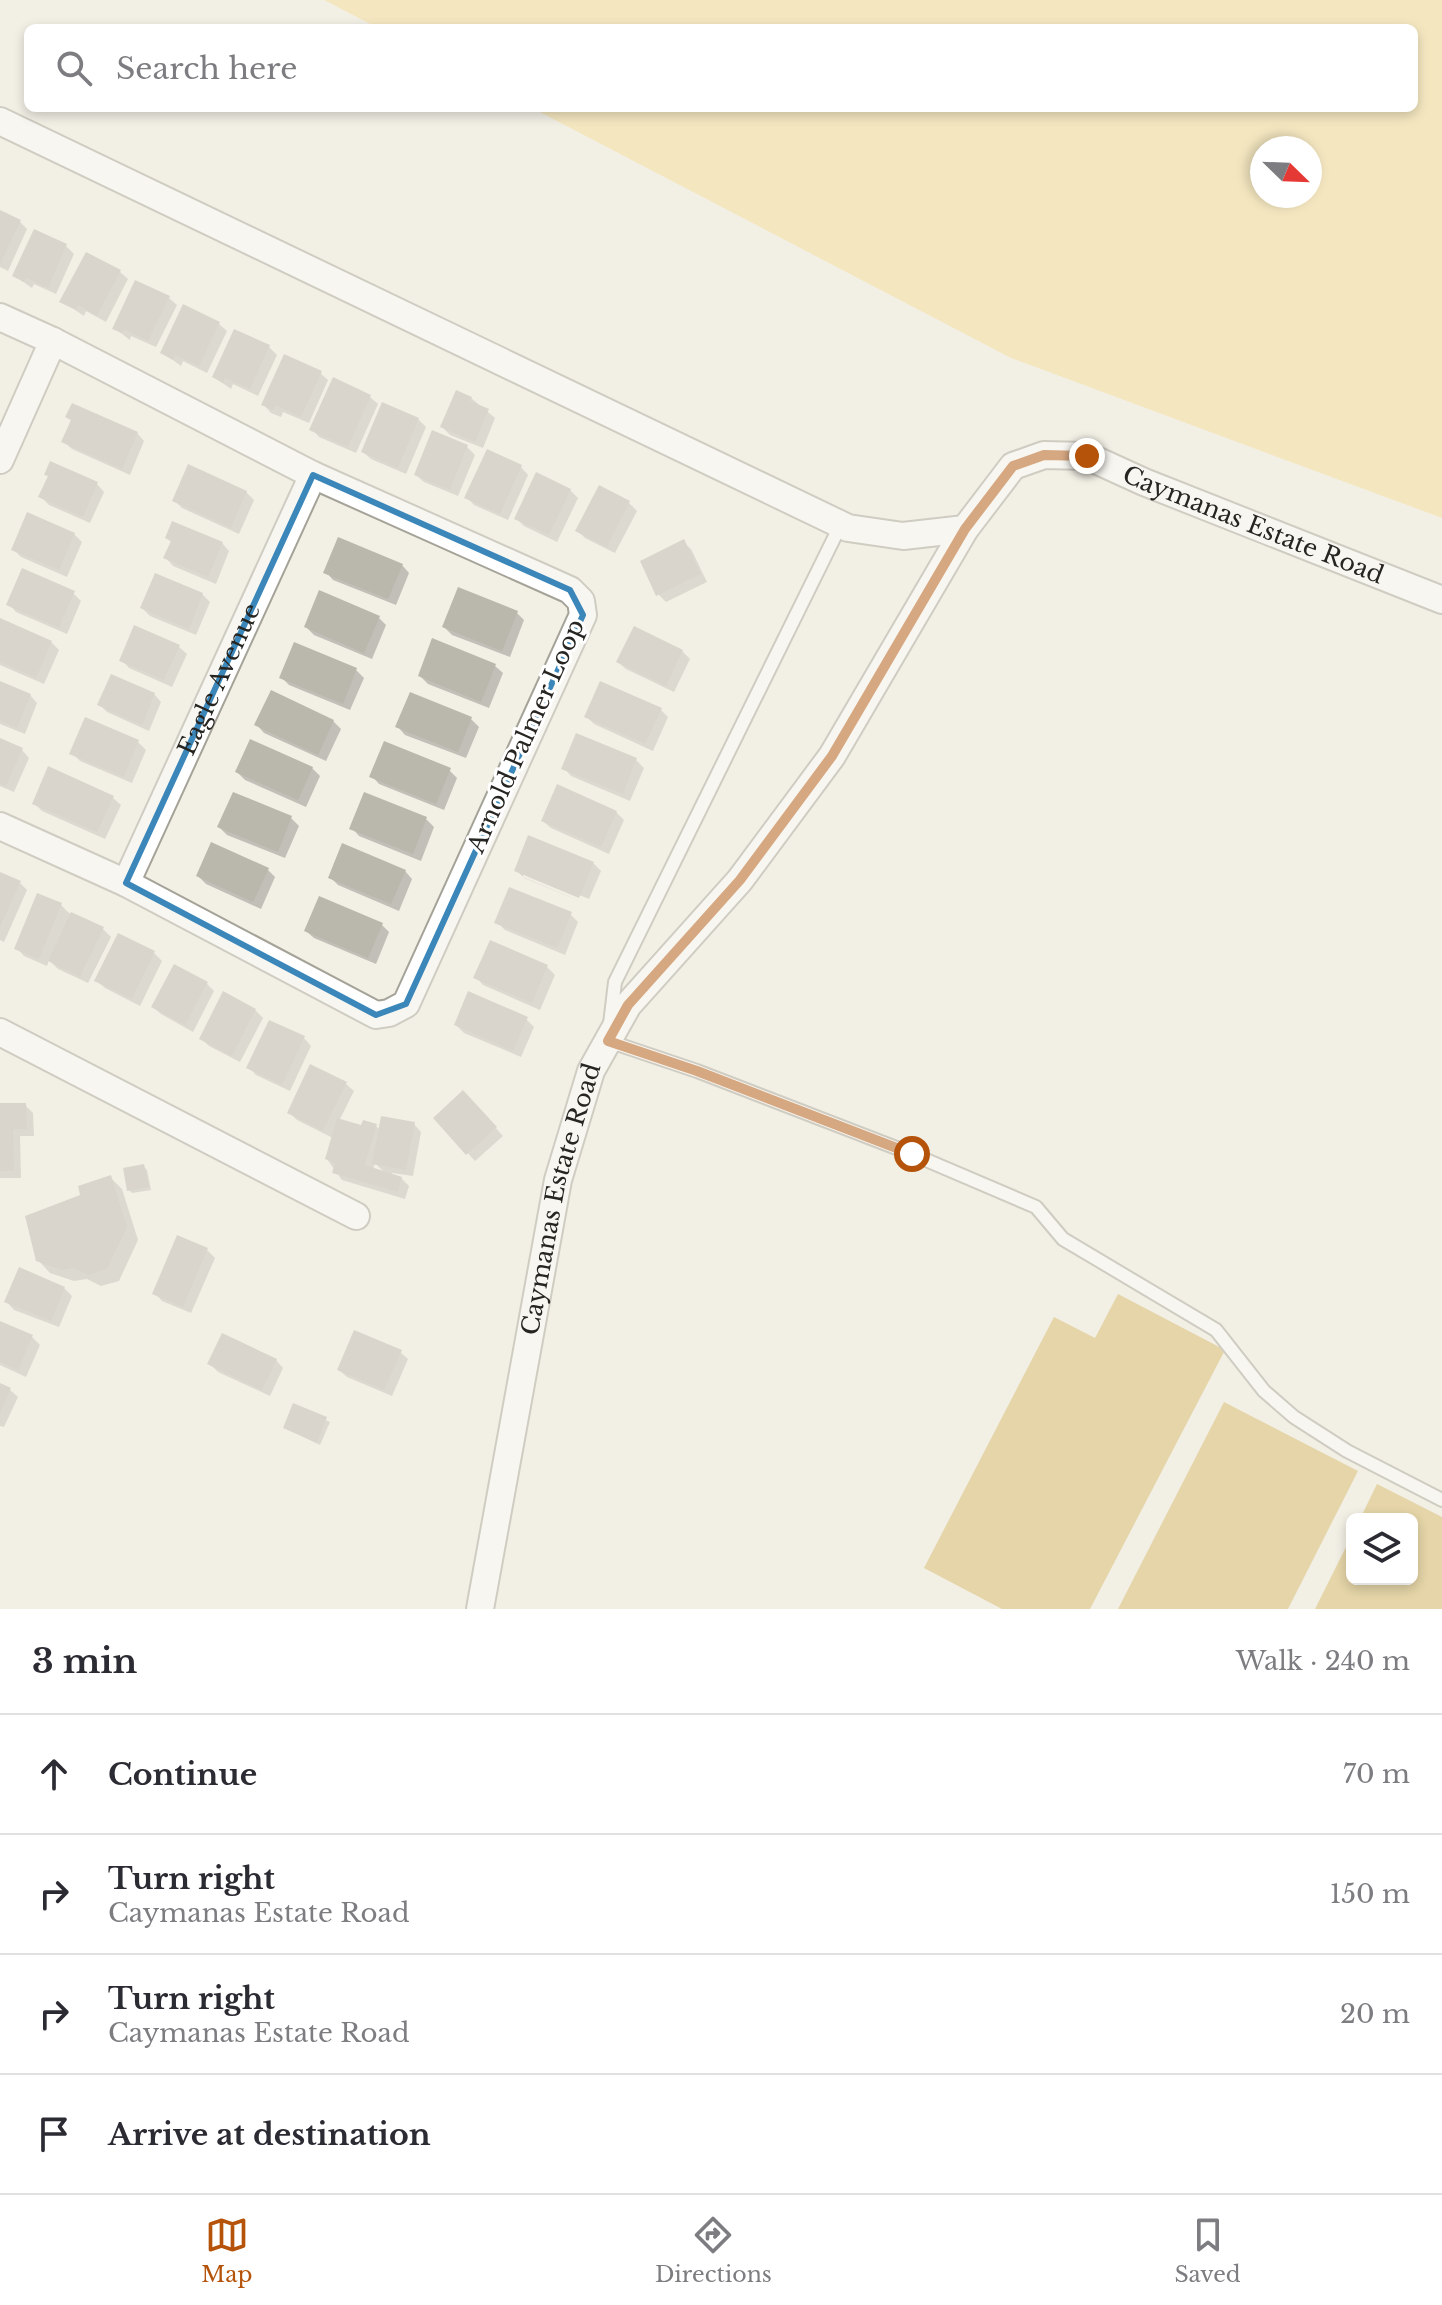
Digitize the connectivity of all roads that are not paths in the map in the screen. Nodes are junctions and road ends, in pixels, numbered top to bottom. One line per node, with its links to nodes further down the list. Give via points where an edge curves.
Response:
1 (0, 121): 6 (street)
2 (0, 317): 3 (street, Arnold Palmer Loop)
3 (53, 341): 4 (street); 5 (street, Arnold Palmer Loop)
4 (0, 460)
5 (313, 475): 10 (street, Eagle Avenue); 10 (street, Arnold Palmer Loop, via 570,590 581,601 583,615 406,1004 376,1015)
6 (841, 524): 7 (street, via 903,536); 12 (lane, via 615,982)
7 (965, 529): 8 (street, Caymanas Estate Road, via 1013,466 1044,455 1087,456); 12 (street, Caymanas Estate Road, via 832,756 740,880 628,1005)
8 (1442, 600)
9 (0, 826): 10 (street, Arnold Palmer Loop)
10 (126, 883)
11 (0, 1032): 13 (street)
12 (608, 1041): 14 (lane, via 883,1143 1036,1207 1063,1239 1216,1330 1264,1391 1294,1417); 15 (street, Caymanas Estate Road, via 591,1071 558,1180)
13 (356, 1216)
14 (1442, 1500)
15 (480, 1609)

